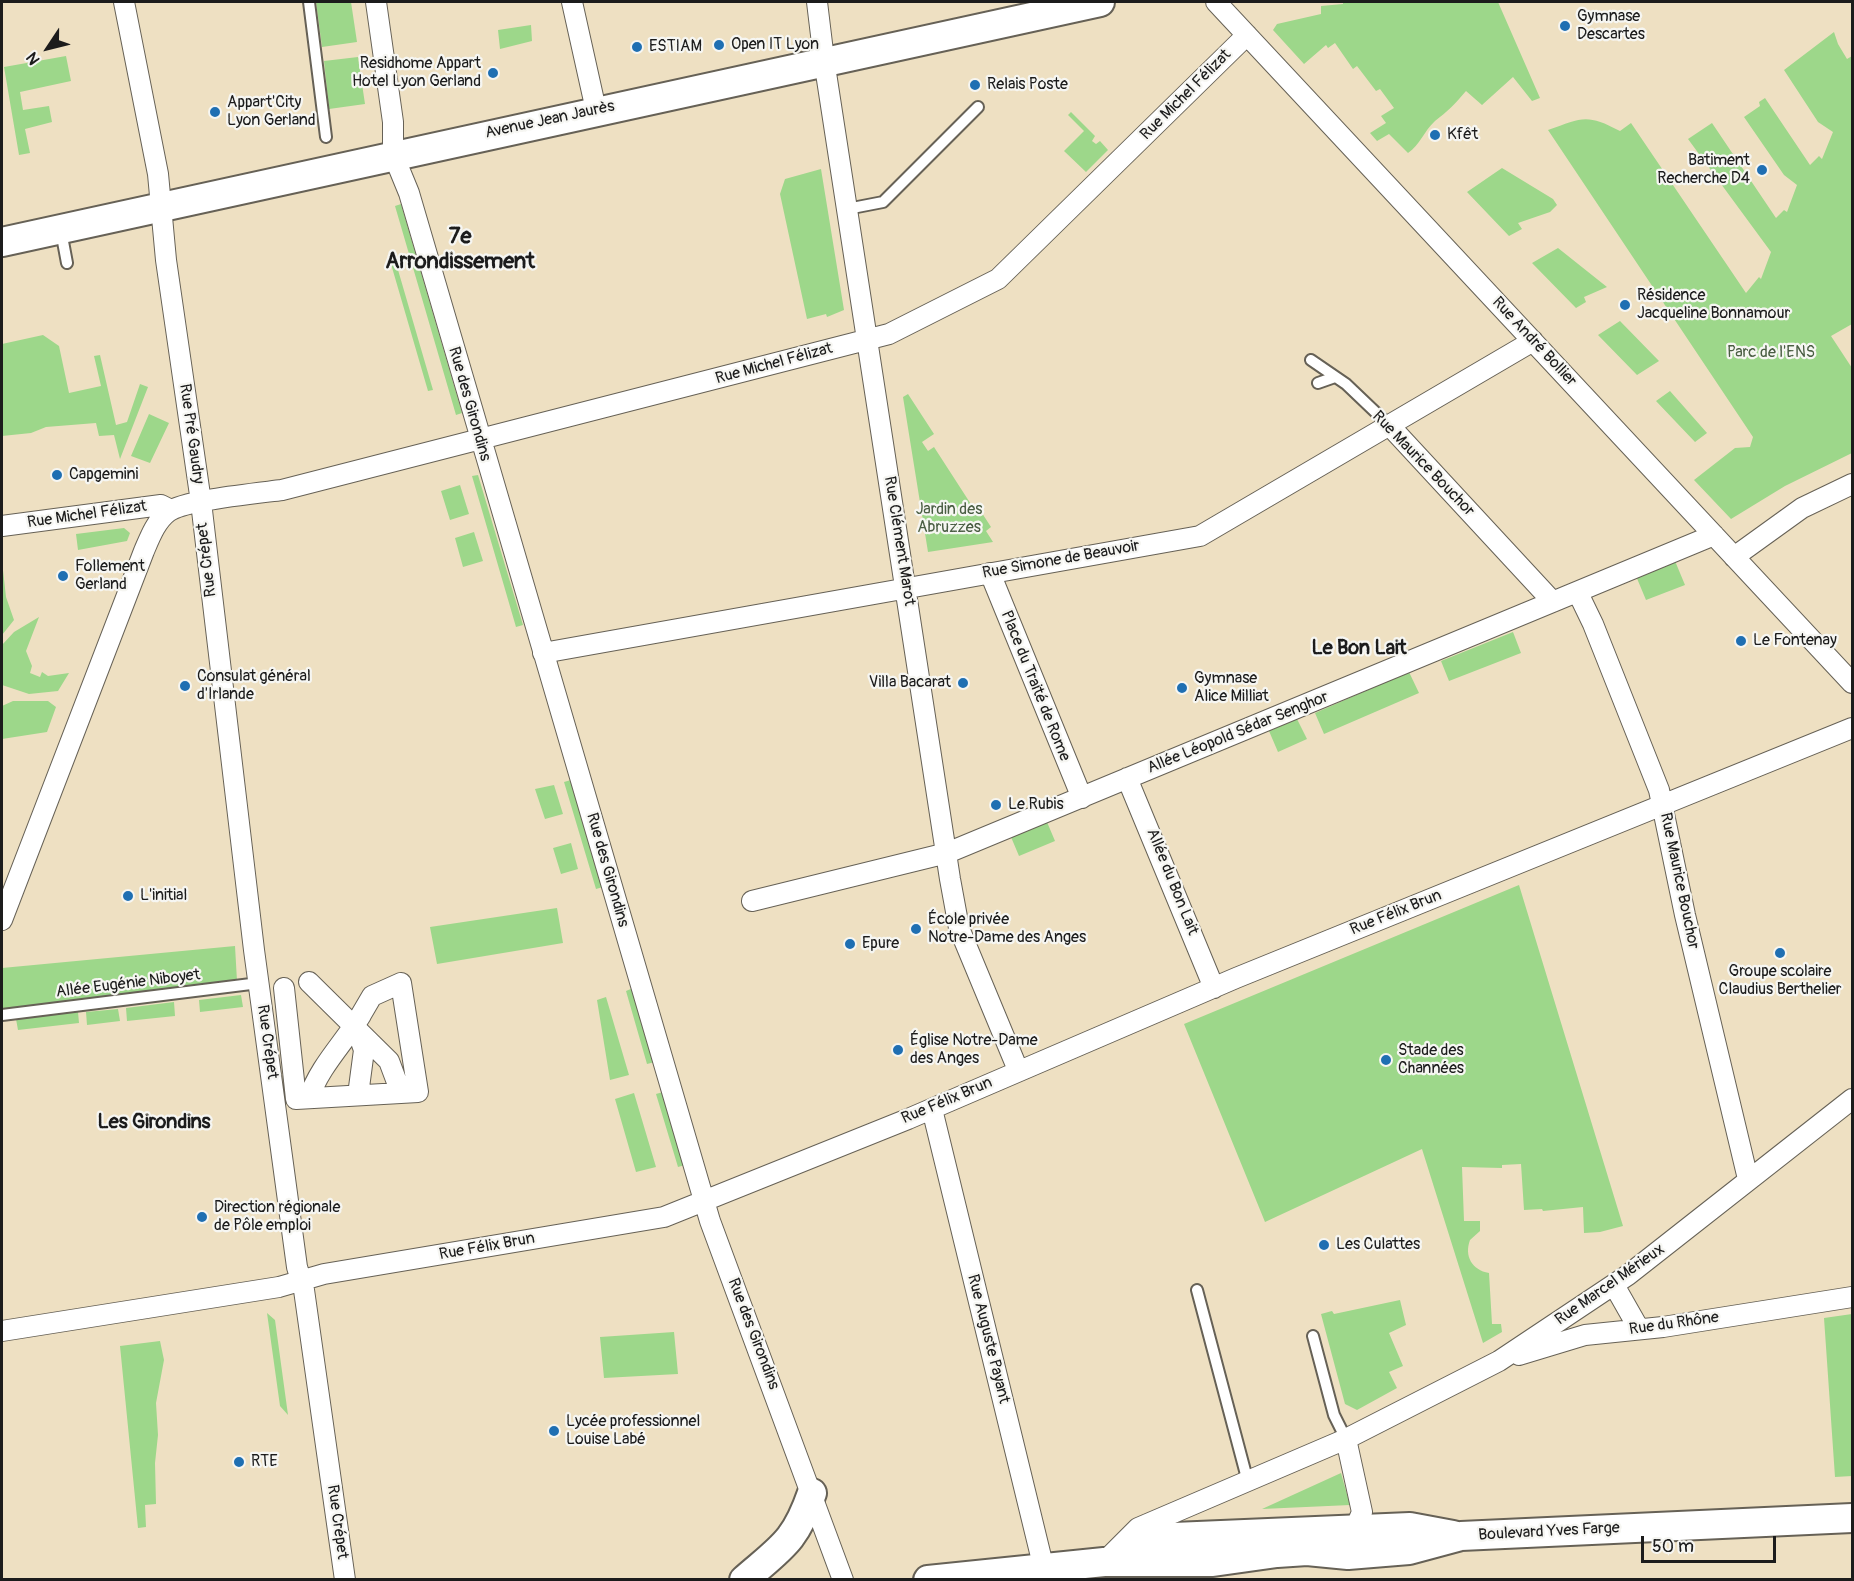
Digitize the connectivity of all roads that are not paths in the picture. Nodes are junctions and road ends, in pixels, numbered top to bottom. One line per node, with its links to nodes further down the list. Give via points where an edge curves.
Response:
1 (124, 2): 14 (street, Rue Pré Gaudry)
2 (309, 2): 12 (lane)
3 (376, 2): 13 (street, via 393,122)
4 (572, 2): 11 (street)
5 (817, 2): 9 (street, Rue Clément Marot)
6 (1100, 2): 9 (street, Avenue Jean Jaurès)
7 (1216, 2): 8 (street, Rue André Bollier)
8 (1247, 35): 19 (street, Rue Michel Félizat, via 998,279 889,334); 20 (street, Rue André Bollier)
9 (824, 60): 11 (street, Avenue Jean Jaurès); 15 (street, Rue Clément Marot)
10 (978, 107): 15 (lane, via 883,202)
11 (596, 110): 13 (street, Avenue Jean Jaurès)
12 (326, 137)
13 (393, 154): 14 (street, Avenue Jean Jaurès); 25 (street, Rue des Girondins, via 409,193)
14 (161, 205): 16 (street, Avenue Jean Jaurès); 27 (street, Rue Pré Gaudry)
15 (847, 209): 19 (street, Rue Clément Marot)
16 (61, 228): 17 (street, Avenue Jean Jaurès); 18 (lane)
17 (2, 242)
18 (67, 263)
19 (867, 339): 25 (street, Rue Michel Félizat); 33 (street, Rue Clément Marot)
20 (1533, 341): 24 (street, Rue Simone de Beauvoir); 30 (street, Rue André Bollier)
21 (1311, 360): 22 (lane, Rue Maurice Bouchor)
22 (1335, 377): 23 (lane); 24 (lane, Rue Maurice Bouchor)
23 (1318, 383)
24 (1389, 425): 32 (street, Rue Simone de Beauvoir, via 1200,536); 35 (street, Rue Maurice Bouchor)
25 (480, 440): 27 (street, Rue Michel Félizat, via 282,490); 36 (street, Rue des Girondins)
26 (1852, 484): 31 (street, via 1802,508)
27 (201, 502): 28 (street, Rue Pré Gaudry); 46 (street, Rue Crépet)
28 (171, 510): 29 (street, Rue Michel Félizat, via 160,505); 44 (street, via 154,528 144,550)
29 (2, 526)
30 (1714, 535): 31 (street, Rue André Bollier); 34 (street, Allée Léopold Sédar Senghor)
31 (1734, 557): 37 (street, Rue André Bollier)
32 (990, 573): 33 (street, Rue Simone de Beauvoir); 40 (street, Place du Traité de Rome)
33 (905, 588): 36 (street, Rue Simone de Beauvoir); 42 (street, Rue Clément Marot)
34 (1578, 593): 35 (street, Allée Léopold Sédar Senghor); 41 (street, Rue Maurice Bouchor, via 1650,765)
35 (1554, 602): 39 (street, Allée Léopold Sédar Senghor)
36 (543, 653): 58 (street, Rue des Girondins)
37 (1852, 683)
38 (1852, 728): 41 (street, Rue Félix Brun)
39 (1127, 778): 40 (street, Allée Léopold Sédar Senghor); 48 (street, Allée du Bon Lait)
40 (1082, 798): 42 (street, Allée Léopold Sédar Senghor)
41 (1662, 804): 48 (street, Rue Félix Brun); 57 (street, Rue Maurice Bouchor)
42 (947, 853): 43 (street, Allée Léopold Sédar Senghor); 51 (street, Rue Clément Marot, via 960,928)
43 (752, 901)
44 (2, 920)
45 (309, 982): 50 (street)
46 (259, 983): 49 (lane, Allée Eugénie Niboyet); 59 (street, Rue Crépet)
47 (284, 988): 54 (street, via 296,1099)
48 (1214, 988): 51 (street, Rue Félix Brun)
49 (2, 1015)
50 (357, 1021): 52 (street, via 389,1061); 52 (street, via 372,996 401,982 418,1092); 53 (street, via 364,1050); 54 (street, via 316,1077)
51 (1018, 1070): 56 (street, Rue Félix Brun)
52 (401, 1093): 53 (street)
53 (358, 1095): 54 (street)
54 (309, 1098)
55 (1852, 1100): 57 (street, Rue Marcel Mérieux)
56 (932, 1109): 58 (street, Rue Félix Brun); 75 (street, Rue Auguste Payant)
57 (1748, 1179): 60 (street, Rue Marcel Mérieux)
58 (705, 1200): 59 (street, Rue Félix Brun, via 664,1217); 69 (street, Rue des Girondins)
59 (301, 1279): 64 (street, Rue Félix Brun, via 279,1287); 77 (street, Rue Crépet)
60 (1614, 1285): 63 (street); 66 (street, Rue Marcel Mérieux)
61 (1197, 1290): 68 (lane)
62 (1852, 1297): 63 (street, Rue du Rhône)
63 (1639, 1329): 66 (street, Rue du Rhône, via 1585,1335)
64 (2, 1331)
65 (1313, 1336): 67 (lane, via 1334,1415)
66 (1499, 1361): 67 (street, Rue Marcel Mérieux)
67 (1347, 1439): 68 (street, Rue Marcel Mérieux); 71 (street, via 1362,1512)
68 (1248, 1482): 74 (street, Rue Marcel Mérieux, via 1138,1528)
69 (812, 1493): 78 (street, via 790,1541); 79 (street, Rue des Girondins)
70 (1852, 1518): 72 (street, Boulevard Yves Farge)
71 (1355, 1529): 72 (street, Boulevard Yves Farge, via 1410,1527); 73 (street); 74 (street, Boulevard Yves Farge, via 1174,1537)
72 (1461, 1536): 73 (street, Boulevard Yves Farge, via 1409,1550 1348,1555)
73 (1307, 1551): 74 (street, Boulevard Yves Farge, via 1213,1562)
74 (1104, 1562): 75 (street, Boulevard Yves Farge)
75 (1044, 1569): 76 (street, Boulevard Yves Farge)
76 (986, 1577): 80 (street, Boulevard Yves Farge)
77 (345, 1580)
78 (744, 1580)
79 (843, 1580)
80 (928, 1580)

